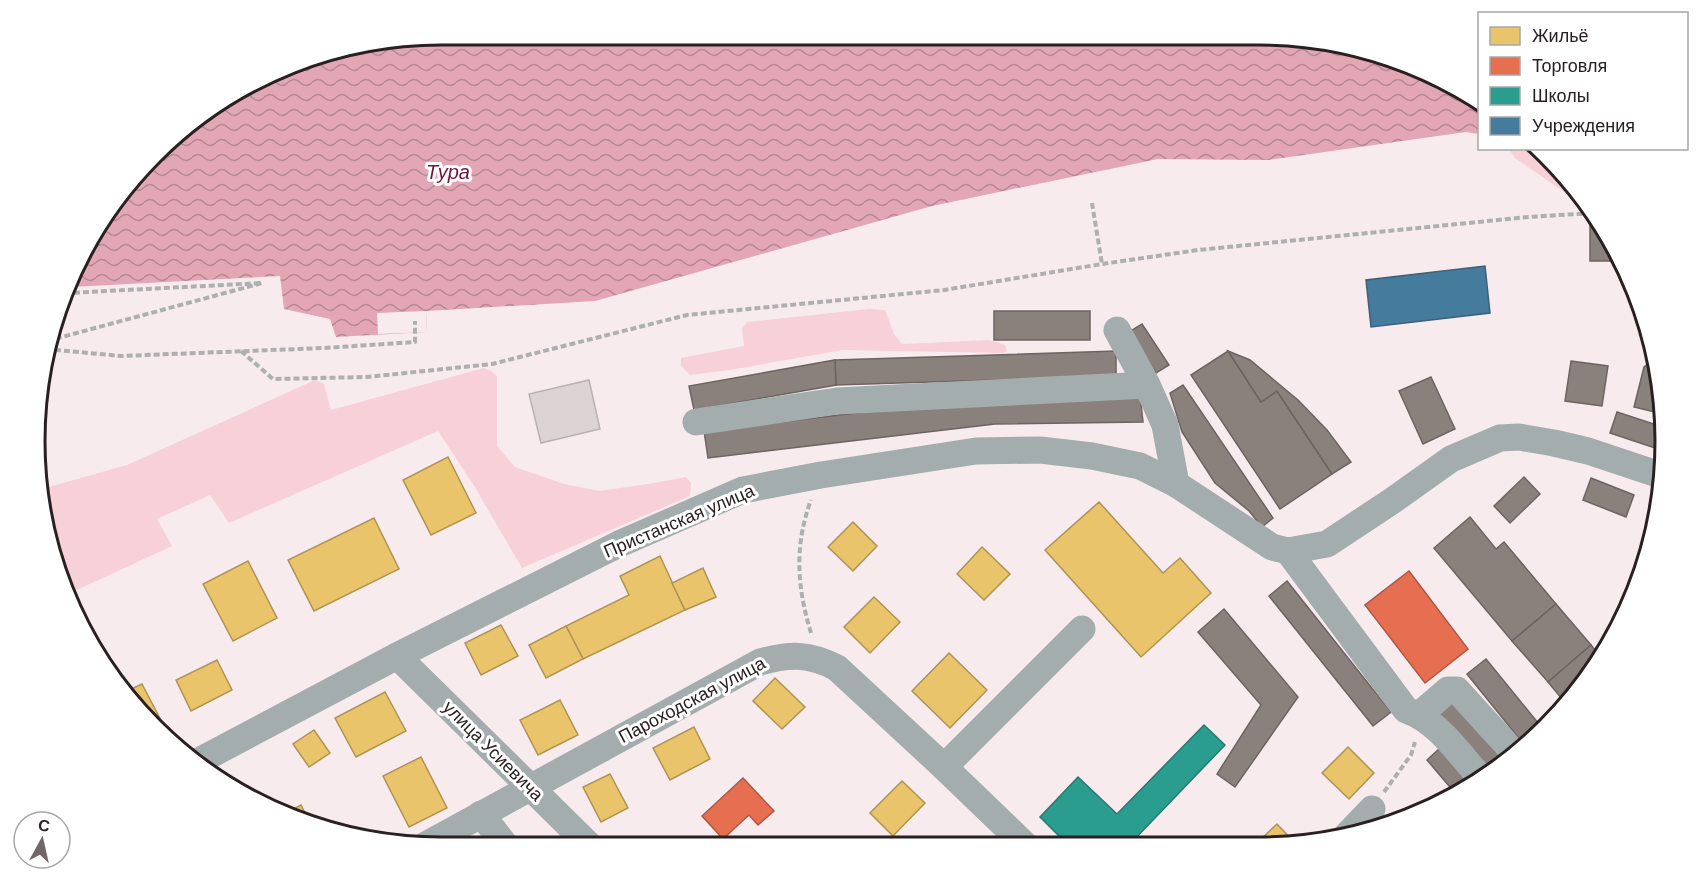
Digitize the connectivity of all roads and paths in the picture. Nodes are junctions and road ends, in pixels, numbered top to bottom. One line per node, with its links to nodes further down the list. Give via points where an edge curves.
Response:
1 (1092, 203): 3 (path)
2 (1583, 214): 3 (path, via 1198,250)
3 (1102, 264): 9 (path, via 944,290 687,315 492,364 368,377 273,378)
4 (74, 293): 7 (path, via 262,283)
5 (415, 321): 9 (path, via 415,342)
6 (1117, 330): 10 (street)
7 (58, 338)
8 (56, 350): 9 (path, via 121,356)
9 (241, 351)
10 (1146, 385): 11 (street, via 837,401); 14 (street, via 1165,425)
11 (696, 422)
12 (1654, 473): 15 (street, via 1554,442 1500,438 1451,459 1327,544)
13 (821, 475): 14 (street, Пристанская улица, via 976,451 1040,450 1140,466); 17 (street, Пристанская улица, via 743,490 619,544); 18 (path, via 806,515 799,575 802,605)
14 (1176, 484): 15 (street, Пристанская улица, via 1272,547)
15 (1288, 551): 19 (street)
16 (1082, 629): 22 (street)
17 (397, 656): 21 (street, Пристанская улица); 24 (street, улица Усиевича)
18 (824, 661): 22 (street, Пароходская улица, via 837,668); 24 (street, Пароходская улица, via 783,656 759,662)
19 (1413, 713): 20 (street, via 1448,690 1457,690); 23 (street, via 1441,733); 25 (path, via 1415,740 1411,755)
20 (1509, 748)
21 (204, 758)
22 (945, 767): 31 (street, Пароходская улица)
23 (1476, 772)
24 (530, 787): 26 (street, Пароходская улица); 30 (street, улица Усиевича)
25 (1372, 809): 27 (street)
26 (481, 814): 28 (street, Пароходская улица); 29 (street)
27 (1357, 825)
28 (440, 837)
29 (499, 837)
30 (581, 837)
31 (1017, 837)

